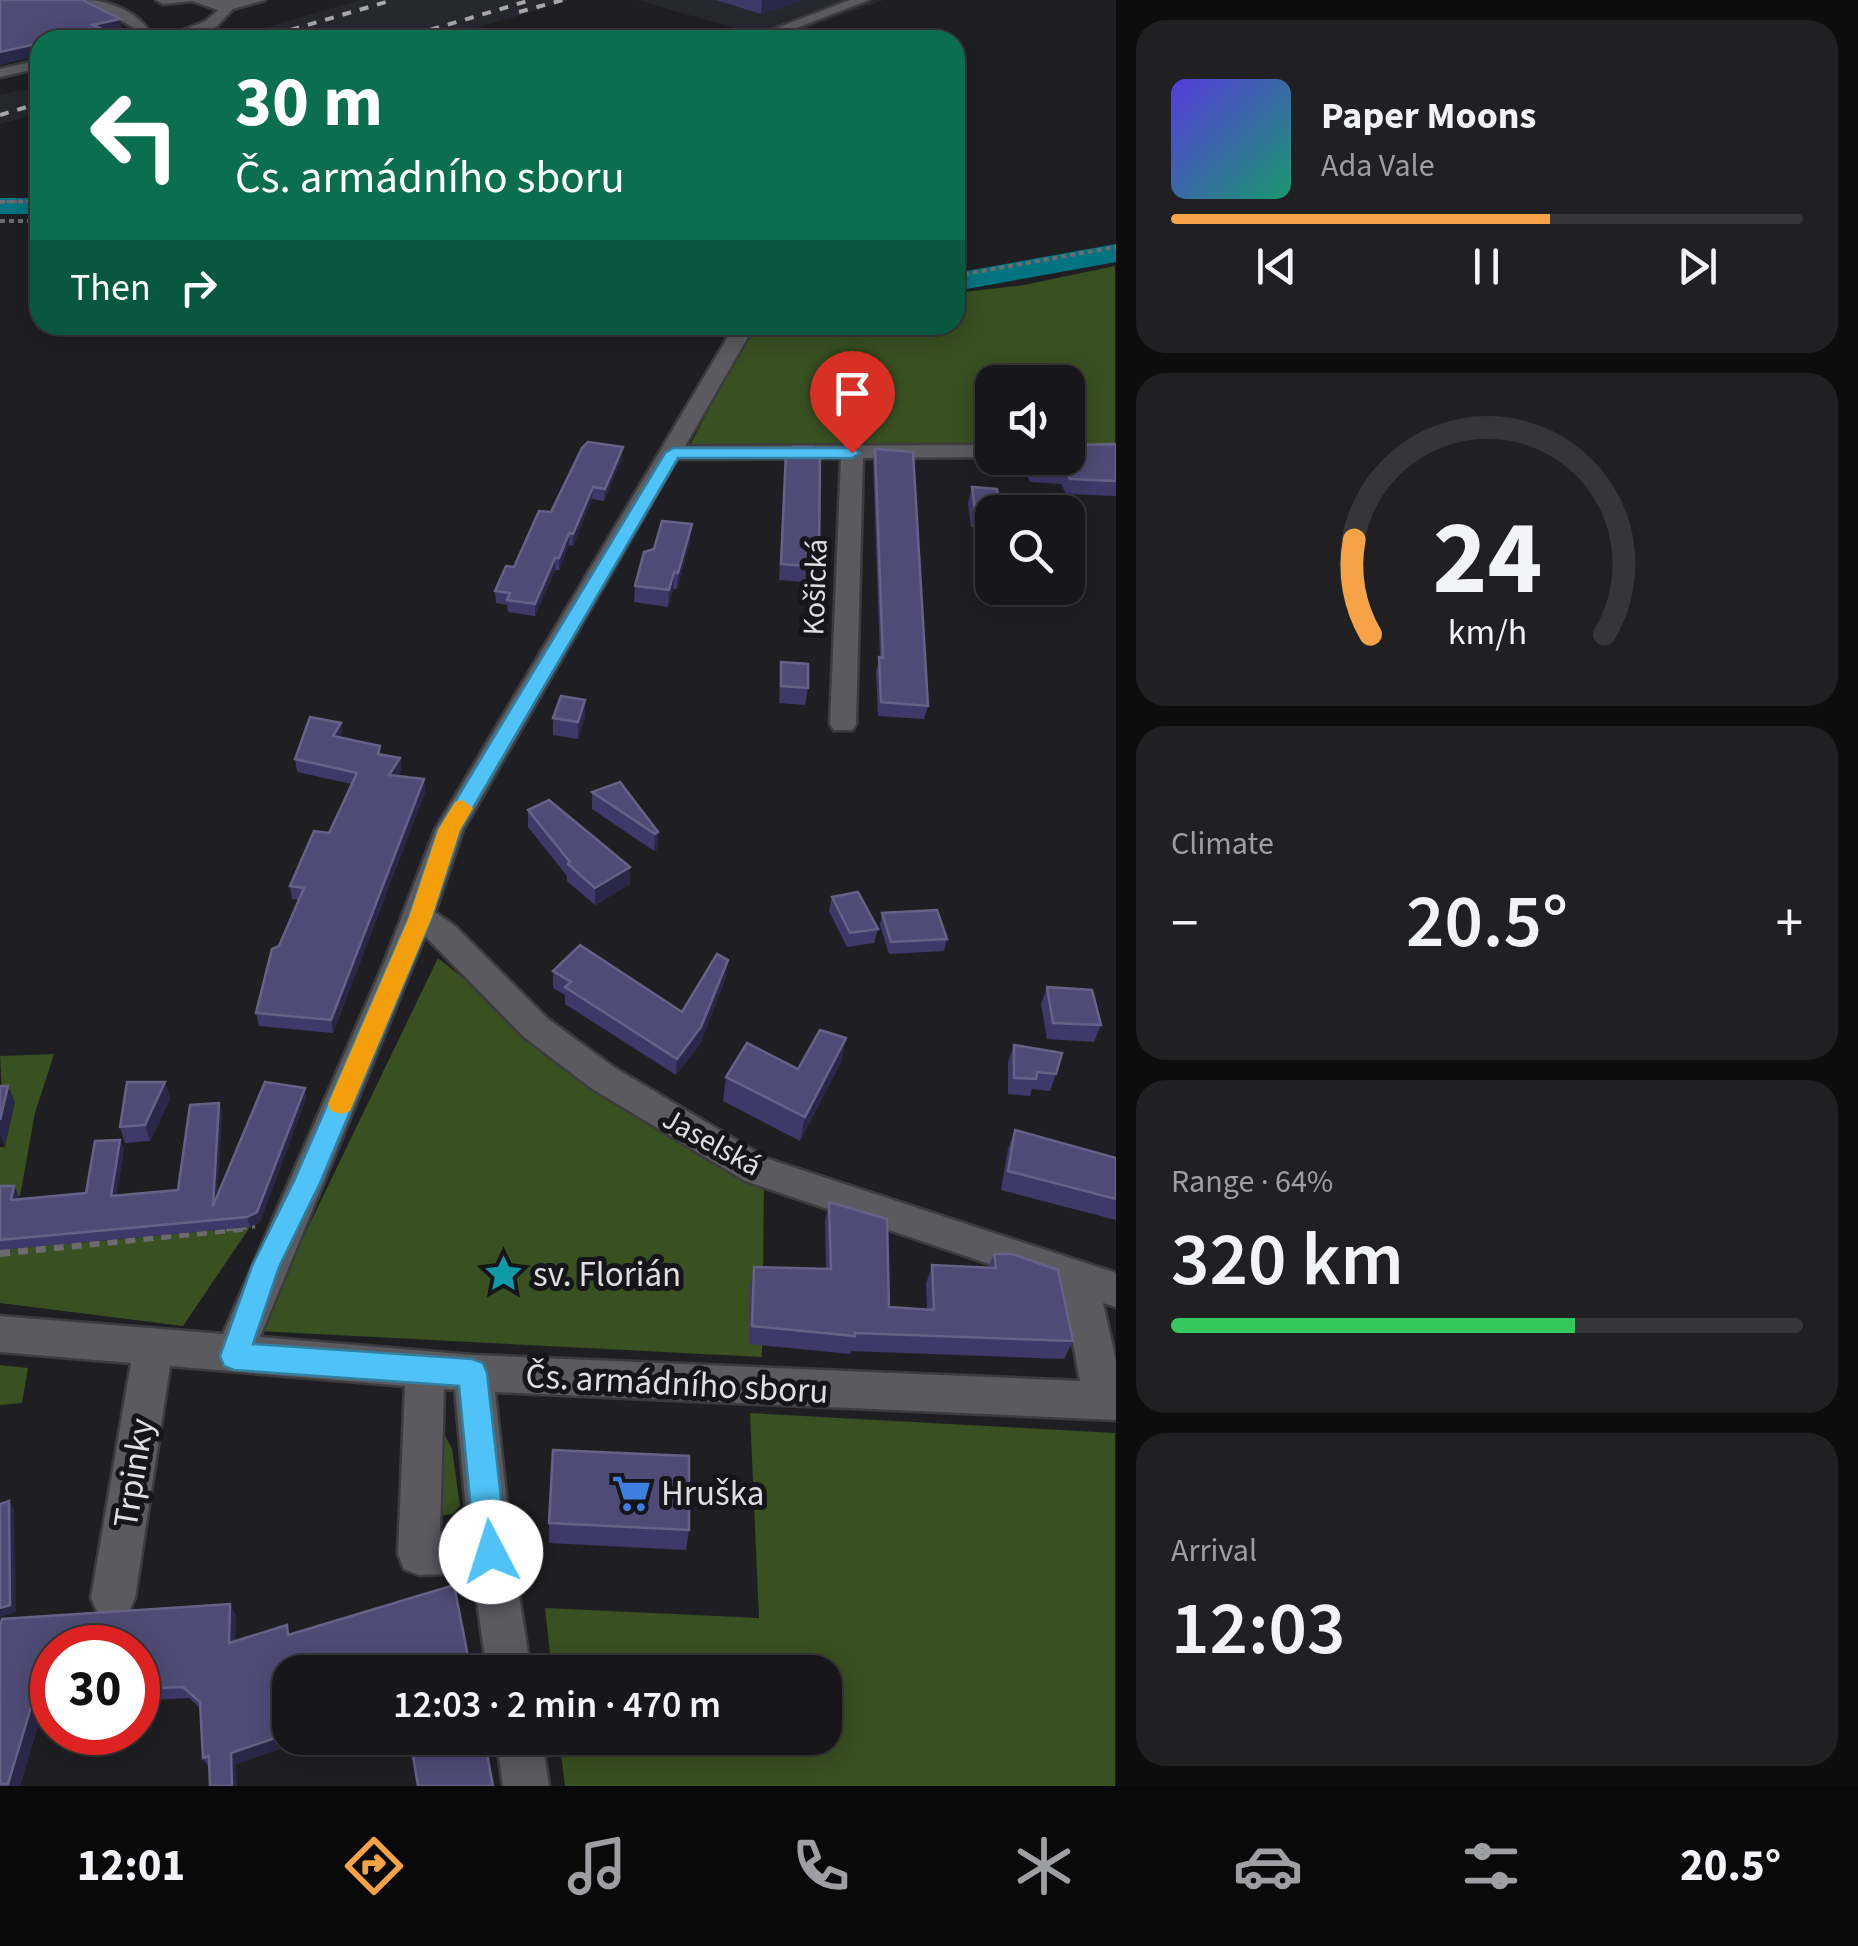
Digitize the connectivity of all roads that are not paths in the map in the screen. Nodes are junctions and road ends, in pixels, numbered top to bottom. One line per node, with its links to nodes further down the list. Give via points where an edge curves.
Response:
1 (98, 0): 8 (street)
2 (164, 0): 3 (street)
3 (186, 0)
4 (198, 0): 7 (street)
5 (258, 0): 7 (street)
6 (862, 0): 10 (street)
7 (228, 8): 9 (street)
8 (142, 30)
9 (194, 30)
10 (779, 30)
11 (30, 66): 12 (street)
12 (0, 73)
13 (30, 78): 14 (street)
14 (0, 86)
15 (738, 335): 17 (street)
16 (975, 451): 18 (street)
17 (673, 453): 18 (street); 20 (street, via 449,830)
18 (852, 453): 19 (street, Košická)
19 (844, 724)
20 (420, 917): 21 (street, Jaselská, via 536,1028 603,1078 757,1170); 25 (street, via 266,1266)
21 (1079, 1276): 22 (street, Jaselská); 28 (street)
22 (1116, 1290)
23 (0, 1334): 24 (street, Čs. armádního sboru)
24 (152, 1348): 25 (street, Čs. armádního sboru); 30 (street, Trpinky)
25 (234, 1356): 26 (street, Čs. armádního sboru)
26 (426, 1370): 27 (street, Čs. armádního sboru); 29 (street, via 419,1554)
27 (472, 1373): 28 (street, Čs. armádního sboru); 29 (street)
28 (1110, 1401)
29 (491, 1552): 31 (street)
30 (113, 1598)
31 (506, 1655)
32 (521, 1755): 33 (street)
33 (526, 1786)

